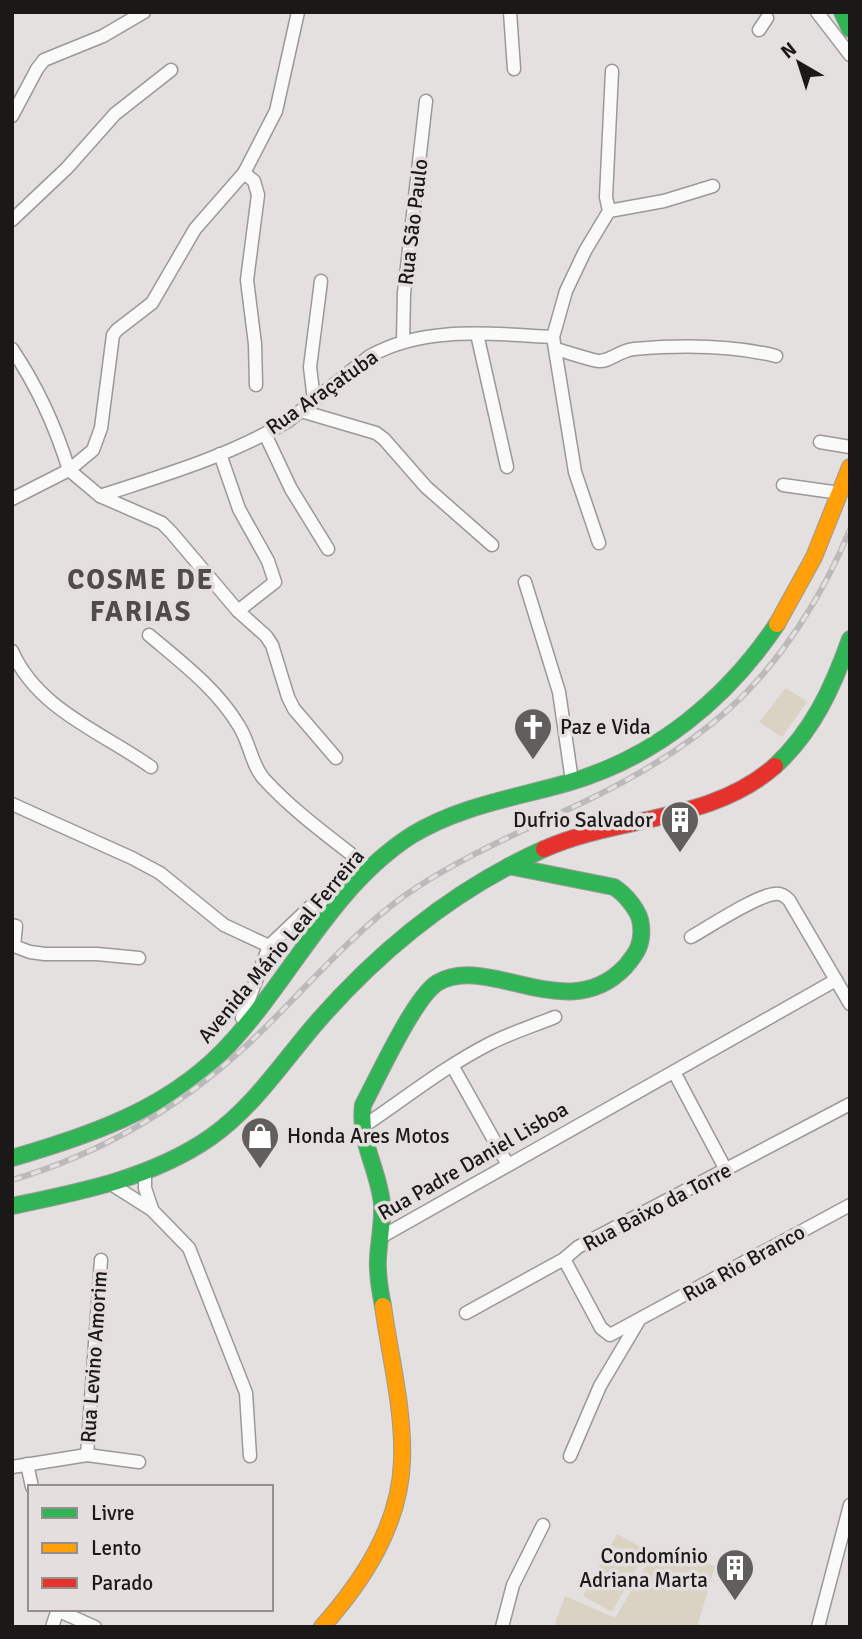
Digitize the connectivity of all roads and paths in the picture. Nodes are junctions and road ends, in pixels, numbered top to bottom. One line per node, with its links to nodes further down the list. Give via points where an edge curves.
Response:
1 (144, 12): 14 (street, via 103,36 44,60)
2 (298, 12): 15 (street, via 276,111)
3 (510, 12): 10 (street)
4 (817, 12): 9 (street)
5 (842, 12): 7 (main road)
6 (767, 18): 8 (street)
7 (850, 29)
8 (759, 30)
9 (850, 55)
10 (514, 69)
11 (171, 70): 18 (street, via 115,114)
12 (612, 71): 17 (street)
13 (426, 101): 21 (street, Rua São Paulo, via 404,293)
14 (12, 116)
15 (244, 173): 25 (street, via 254,181 258,195 247,280); 34 (street, via 195,229 152,303 113,335 98,441)
16 (713, 186): 17 (street)
17 (609, 211): 22 (street, via 566,291)
18 (12, 220)
19 (321, 281): 26 (street, via 310,367)
20 (477, 334): 21 (street, Rua Araçatuba); 22 (street, Rua Araçatuba); 32 (street)
21 (403, 342): 26 (street, Rua Araçatuba, via 370,356)
22 (554, 343): 24 (street, Rua Araçatuba, via 600,361 622,351 653,348 733,348); 39 (street, via 575,472)
23 (12, 349): 34 (street, via 41,399)
24 (776, 356)
25 (257, 385)
26 (314, 400): 27 (street, Rua Araçatuba)
27 (301, 411): 28 (street, Rua Araçatuba); 40 (street, via 376,433 426,487)
28 (265, 434): 31 (street, Rua Araçatuba); 41 (street, via 291,489)
29 (820, 442): 30 (street)
30 (850, 447)
31 (220, 454): 37 (street, Rua Araçatuba); 43 (street, via 239,509 275,582)
32 (508, 467)
33 (850, 467): 36 (main road, Avenida Mário Leal Ferreira)
34 (69, 470): 37 (street); 38 (street)
35 (783, 485): 36 (street)
36 (840, 493): 49 (main road, Avenida Mário Leal Ferreira, via 792,599 739,675 662,740 618,764)
37 (100, 496): 43 (street, via 167,527)
38 (12, 499)
39 (599, 543)
40 (492, 545)
41 (328, 549)
42 (525, 582): 49 (street, via 559,692)
43 (238, 611): 47 (street, via 266,636 294,709)
44 (149, 635): 52 (street, via 196,675 238,723 262,776)
45 (850, 639): 51 (main road, via 828,696 807,732 753,783 692,809 592,831)
46 (13, 657): 48 (street, via 50,701)
47 (336, 758)
48 (151, 766)
49 (572, 781): 52 (main road, Avenida Mário Leal Ferreira, via 444,816)
50 (12, 804): 56 (street, via 160,873 224,925)
51 (509, 866): 65 (main road, via 614,887 623,893 641,921 642,942 637,954 604,984 578,991 545,990 469,975 430,988 363,1105); 71 (main road, via 450,901 387,951 225,1125 193,1148)
52 (370, 869): 53 (main road, Avenida Mário Leal Ferreira)
53 (338, 905): 56 (street, via 310,907); 61 (main road, Avenida Mário Leal Ferreira)
54 (12, 925): 57 (street, via 16,926 14,946 30,952)
55 (691, 937): 58 (street, via 758,900 783,895)
56 (270, 946): 61 (street)
57 (139, 958)
58 (836, 981): 59 (street); 63 (street, Rua Padre Daniel Lisboa)
59 (850, 1004)
60 (555, 1017): 62 (street, via 490,1043)
61 (235, 1038): 66 (main road, Avenida Mário Leal Ferreira, via 200,1071 154,1103 104,1127)
62 (453, 1067): 65 (street); 69 (street)
63 (674, 1072): 69 (street, Rua Padre Daniel Lisboa); 70 (street)
64 (850, 1104): 70 (street, Rua Baixo da Torre)
65 (361, 1128): 76 (main road, via 380,1189)
66 (35, 1151): 67 (street); 68 (main road, Avenida Mário Leal Ferreira)
67 (12, 1152)
68 (12, 1158)
69 (508, 1165): 76 (street, Rua Padre Daniel Lisboa)
70 (726, 1170): 77 (street, Rua Baixo da Torre, via 578,1247)
71 (145, 1171): 72 (main road); 75 (street)
72 (111, 1184): 74 (main road); 75 (street)
73 (850, 1205): 80 (street, Rua Rio Branco)
74 (12, 1206)
75 (152, 1210): 83 (street, via 189,1248 214,1308 246,1393)
76 (381, 1237): 92 (main road, Rua Padre Daniel Lisboa, via 378,1270 401,1431 402,1470 378,1548 349,1598)
77 (564, 1259): 79 (street, Rua Baixo da Torre); 80 (street, Rua Rio Branco, via 606,1334)
78 (101, 1260): 81 (street, Rua Levino Amorim)
79 (466, 1313)
80 (639, 1321): 82 (street, Rua Rio Branco, via 600,1386)
81 (87, 1455): 84 (street, Rua Levino Amorim); 85 (street, Rua Levino Amorim)
82 (570, 1456)
83 (250, 1457)
84 (139, 1462)
85 (27, 1464): 86 (street, Rua Levino Amorim); 87 (street)
86 (12, 1467)
87 (32, 1485)
88 (850, 1505): 94 (street)
89 (543, 1525): 93 (street, via 513,1585)
90 (60, 1611): 91 (street)
91 (95, 1627)
92 (321, 1627)
93 (502, 1627)
94 (818, 1627)

